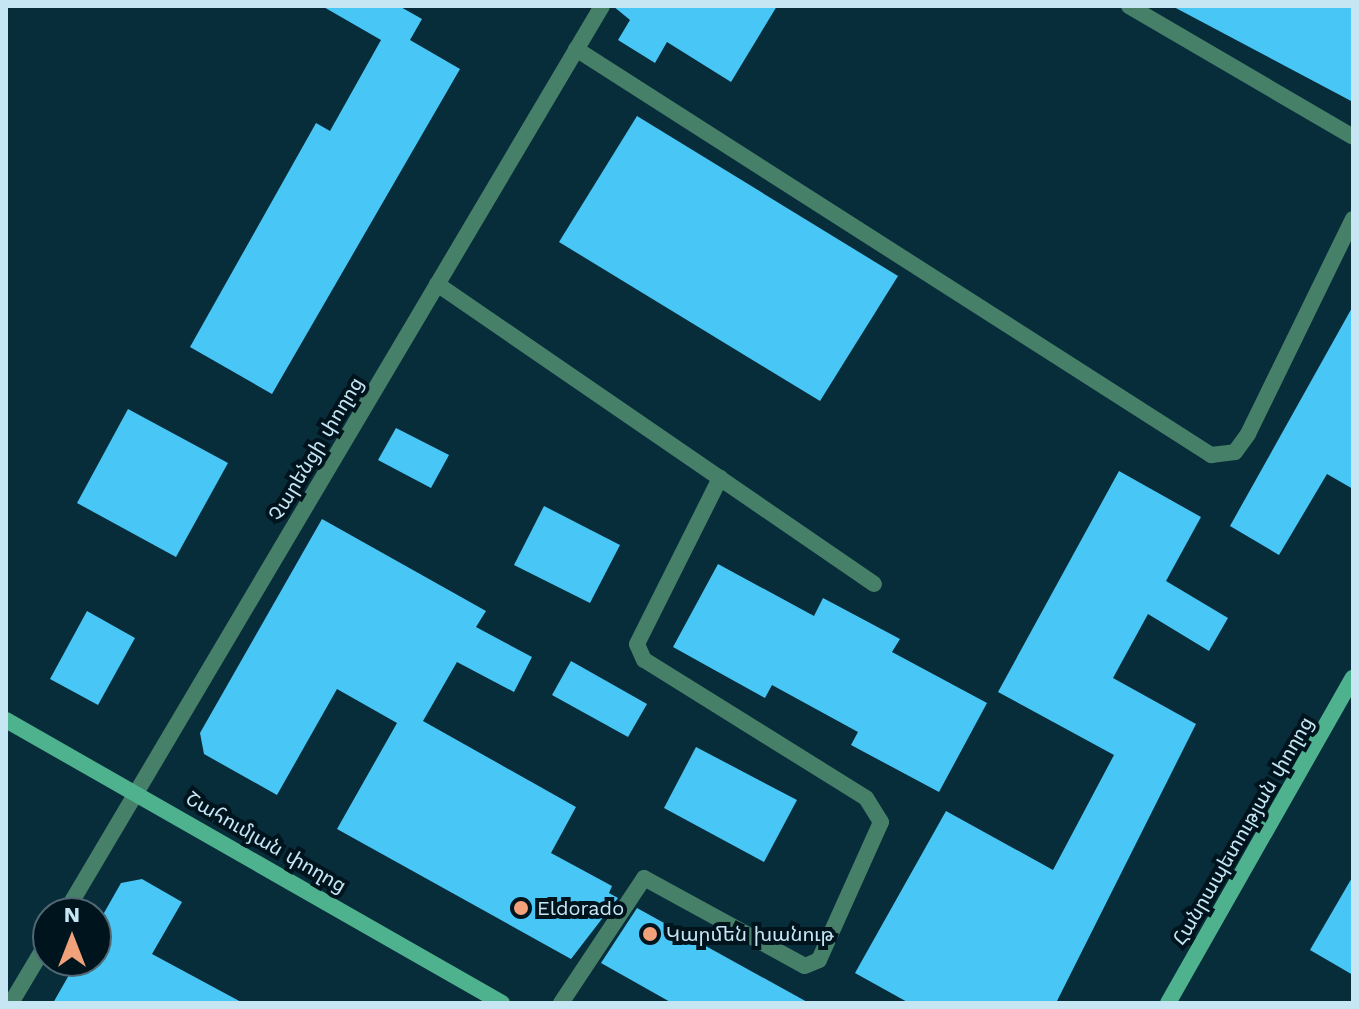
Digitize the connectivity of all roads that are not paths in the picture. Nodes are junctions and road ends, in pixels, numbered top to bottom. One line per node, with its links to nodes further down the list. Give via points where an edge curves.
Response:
1 (602, 6): 3 (street, Չարենցի փողոց)
2 (1129, 6): 4 (street)
3 (576, 49): 5 (street, via 1211,455 1235,452 1248,434); 6 (street, Չարենցի փողոց)
4 (1353, 137)
5 (1353, 219)
6 (437, 284): 7 (street); 11 (street, Չարենցի փողոց)
7 (720, 478): 8 (street); 16 (street, via 637,644 644,660 866,798 881,822 819,960 805,966 644,878)
8 (874, 584)
9 (1353, 678): 17 (street, Հանրապետության փողոց)
10 (6, 720): 11 (street, Շահումյան փողոց)
11 (138, 790): 12 (street, Չարենցի փողոց); 15 (street, Շահումյան փողոց)
12 (74, 897)
13 (32, 968): 14 (street)
14 (11, 1003)
15 (502, 1003)
16 (561, 1003)
17 (1168, 1003)

